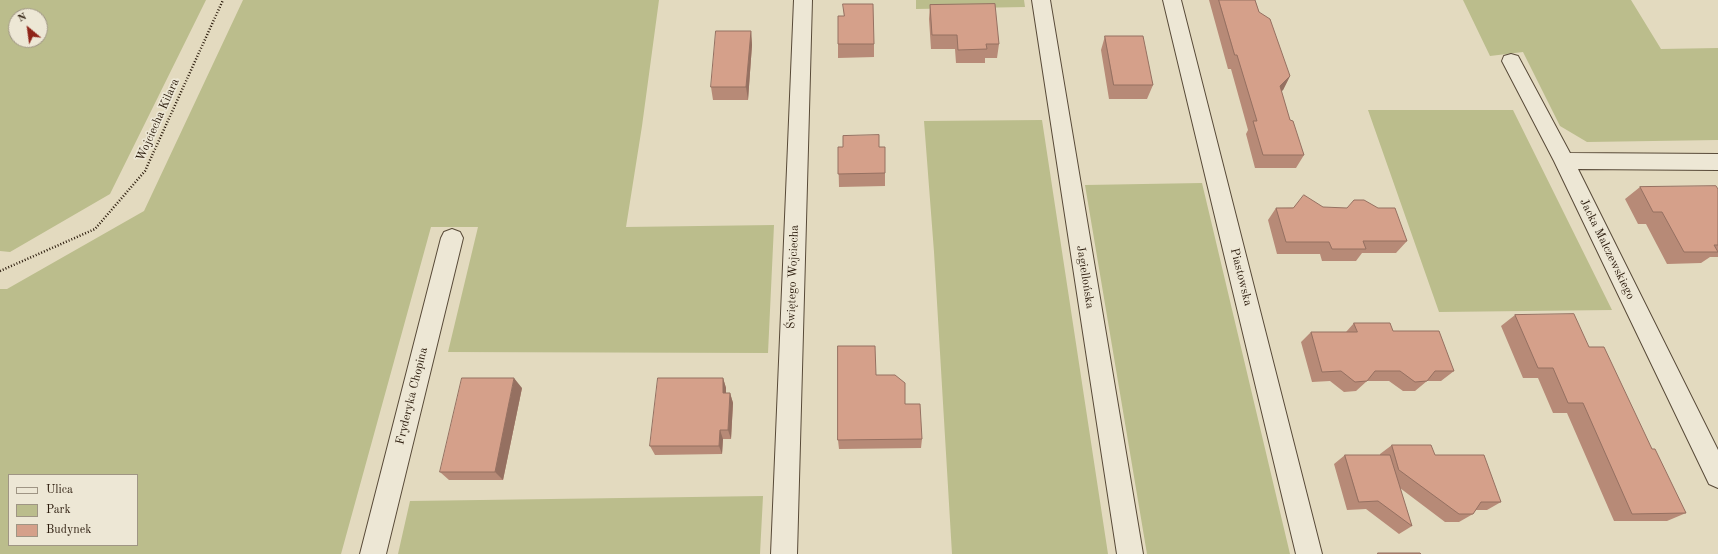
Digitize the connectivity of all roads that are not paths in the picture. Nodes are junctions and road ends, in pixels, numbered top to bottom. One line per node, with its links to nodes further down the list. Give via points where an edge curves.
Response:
1 (803, 0): 10 (street, Świętego Wojciecha)
2 (1041, 0): 11 (street, Jagiellońska)
3 (1172, 0): 12 (street, Piastowska)
4 (1511, 61): 5 (street, Jacka Malczewskiego)
5 (1564, 161): 6 (street); 8 (street, Jacka Malczewskiego)
6 (1718, 162)
7 (452, 238): 9 (street, Fryderyka Chopina)
8 (1718, 476)
9 (372, 554)
10 (784, 554)
11 (1130, 554)
12 (1309, 554)

